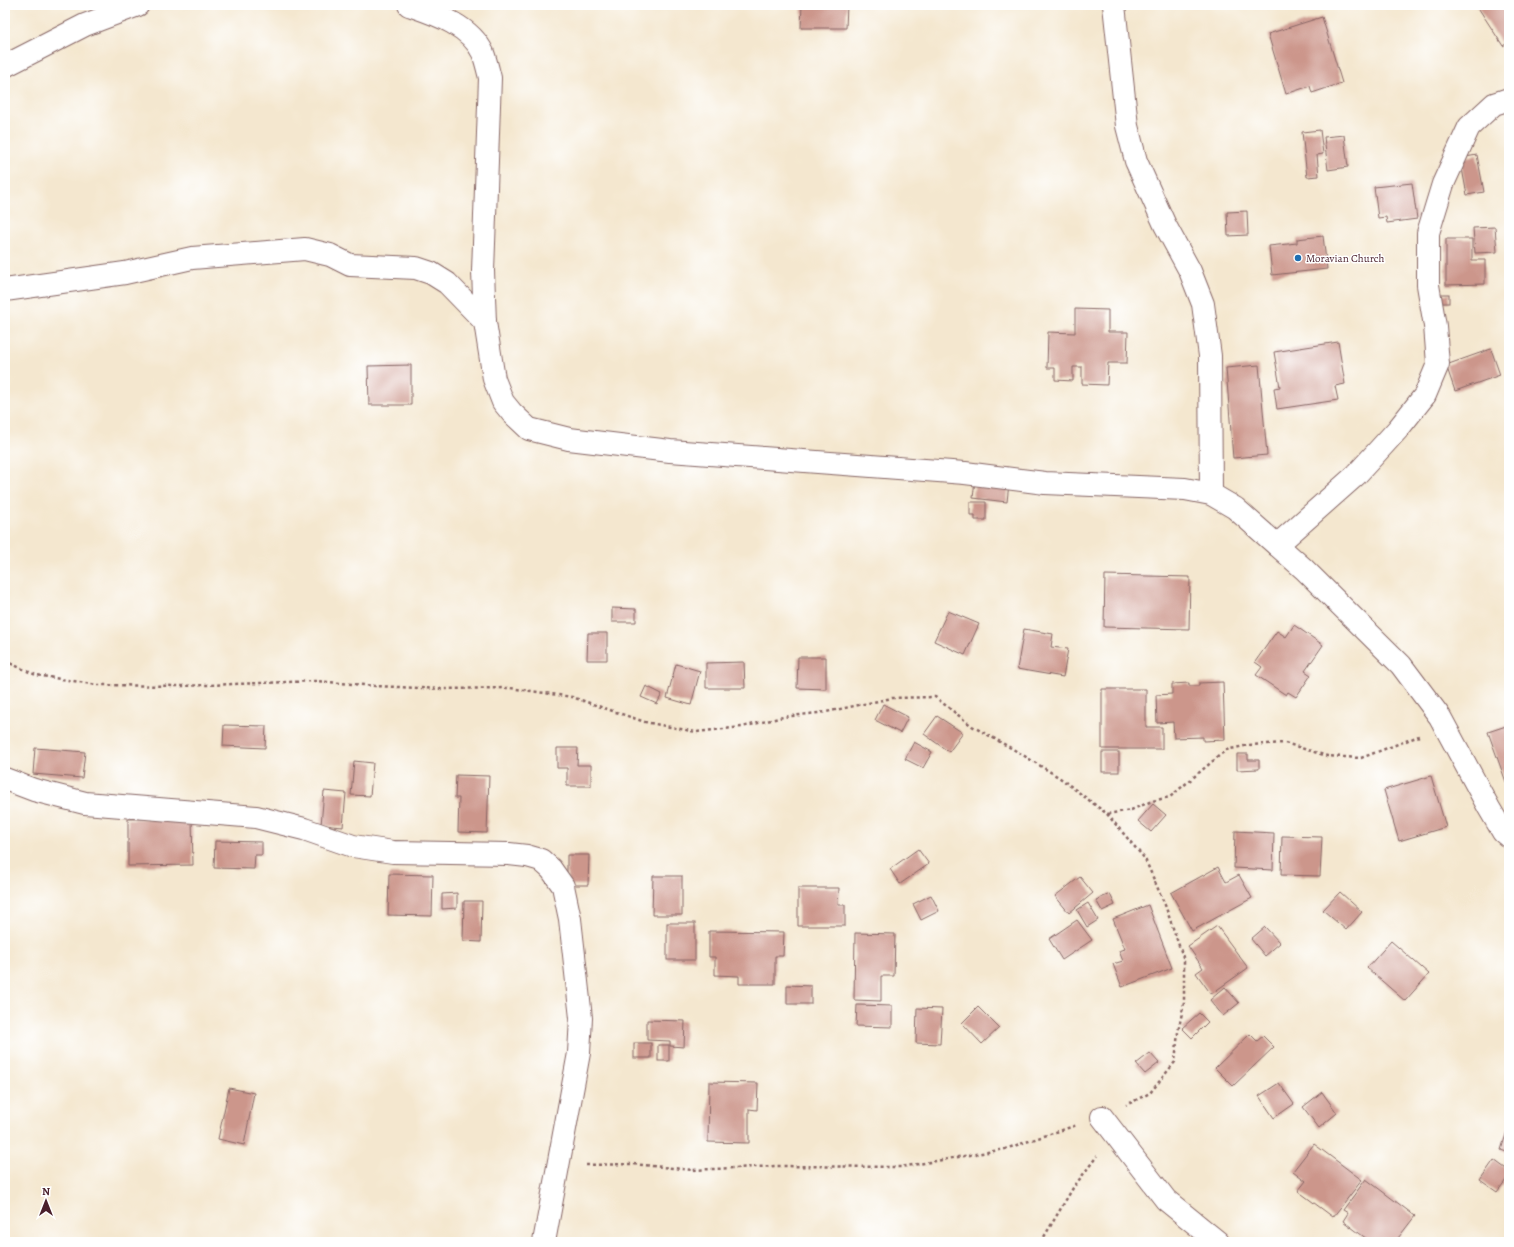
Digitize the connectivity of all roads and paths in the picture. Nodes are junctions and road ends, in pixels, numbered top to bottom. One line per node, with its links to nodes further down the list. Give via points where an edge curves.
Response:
1 (138, 5): 4 (street, via 85,25)
2 (409, 5): 7 (street, via 447,19 471,36 483,53 490,78 483,271)
3 (1114, 5): 8 (street, via 1126,126 1136,161 1165,225 1190,271 1203,304 1210,356)
4 (5, 66)
5 (1509, 99): 9 (street, via 1494,104 1469,127 1443,184 1428,233 1428,285 1438,364 1425,395 1356,475)
6 (5, 290): 7 (street, via 125,273 192,258 305,249 330,255 350,265 416,268 431,273 447,283)
7 (485, 322): 8 (street, via 494,379 503,402 529,429 569,439 670,451 965,473 1045,482 1185,489)
8 (1211, 494): 9 (street, via 1235,508)
9 (1277, 545): 11 (street, via 1401,665)
10 (5, 661): 13 (path, via 36,675 98,685 181,686 315,681 442,689 510,688 572,697 645,722 696,732 742,727 892,698 935,697 972,726 1060,778)
11 (1440, 717): 13 (path, via 1422,734 1361,758 1327,756 1284,743 1249,745 1226,750 1170,797 1131,810); 14 (street, via 1489,808 1503,832)
12 (5, 779): 16 (street, via 34,790 85,803 256,817 304,829 353,846 386,851 509,854 541,860 563,886 570,919 581,1018 579,1053)
13 (1107, 814): 15 (path, via 1145,859 1165,905 1184,960 1184,1003 1175,1062 1150,1093)
14 (1509, 837)
15 (1109, 1125): 16 (path, via 1005,1149 901,1166 777,1166 692,1170 633,1164); 18 (path); 19 (street, via 1166,1200)
16 (559, 1165): 17 (street)
17 (544, 1242)
18 (1041, 1242)
19 (1218, 1242)

